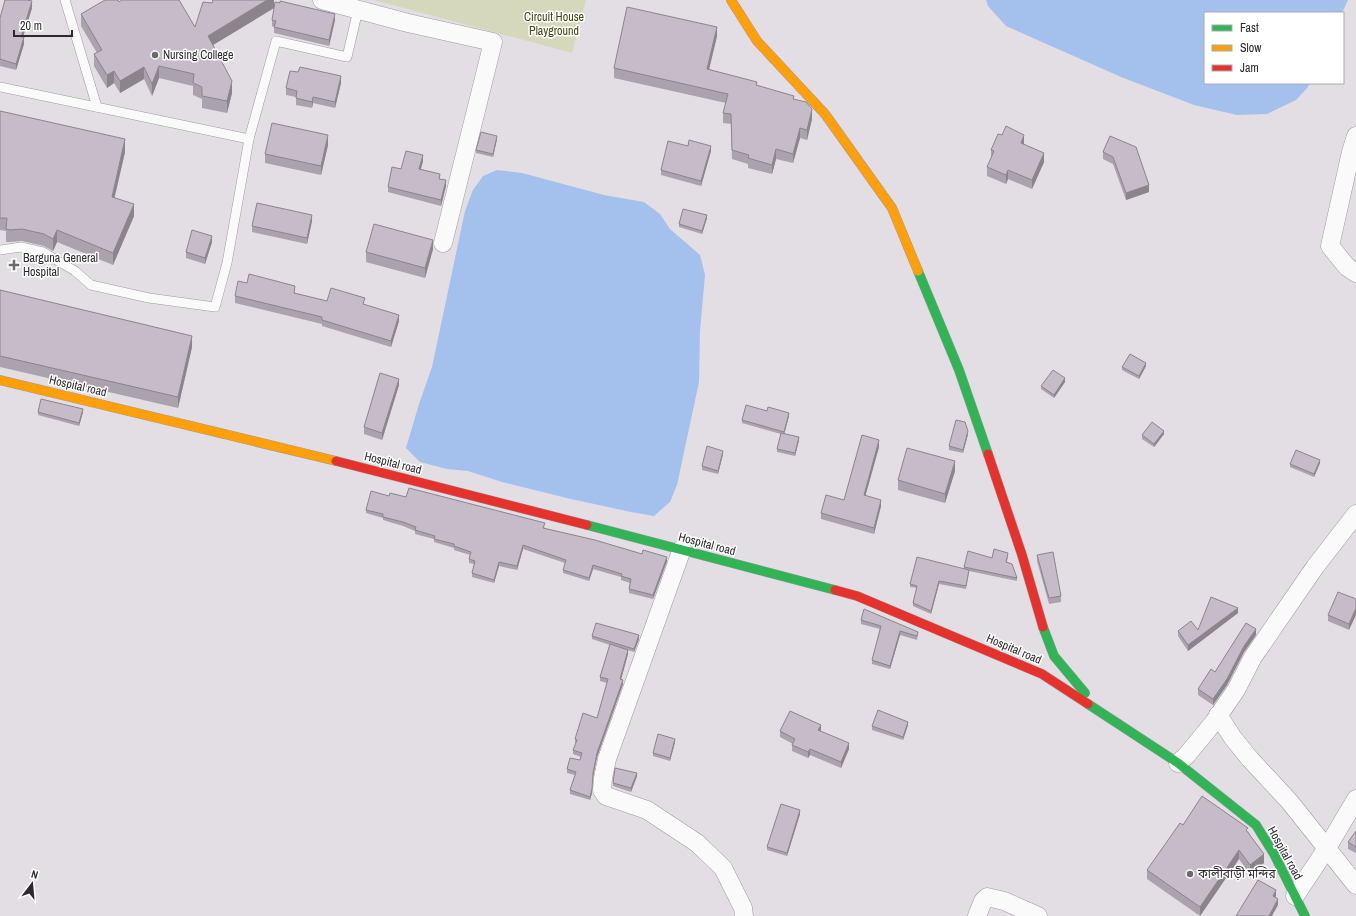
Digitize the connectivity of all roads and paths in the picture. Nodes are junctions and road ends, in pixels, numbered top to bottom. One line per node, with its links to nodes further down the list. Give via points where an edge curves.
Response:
1 (65, 0): 6 (lane)
2 (322, 0): 4 (street)
3 (731, 0): 15 (street, via 757,41 825,114 892,208 958,370 1054,656)
4 (358, 10): 8 (lane, via 347,57 276,41); 9 (street, via 493,42)
5 (0, 87): 6 (lane)
6 (97, 107): 8 (lane)
7 (1356, 136): 11 (street, via 1330,246 1347,267)
8 (249, 139): 10 (lane, via 227,263 214,307 149,298 91,284 75,271 42,252 21,248)
9 (443, 243)
10 (0, 250)
11 (1356, 273)
12 (0, 380): 14 (street, Hospital road, via 275,445)
13 (1356, 514): 16 (street, via 1315,567 1253,657 1236,690)
14 (682, 549): 15 (street, Hospital road, via 857,596 1042,674); 22 (street, via 607,759 602,790 606,796 647,810 697,843 723,868 740,901)
15 (1100, 712): 17 (street, Hospital road)
16 (1216, 719): 17 (street); 19 (street)
17 (1182, 759): 21 (street, Hospital road, via 1256,825)
18 (1356, 799): 19 (street)
19 (1327, 848): 20 (street); 21 (street)
20 (1356, 885)
21 (1295, 896): 25 (street, Hospital road)
22 (744, 916)
23 (978, 916): 24 (street, via 987,897 1004,901)
24 (1038, 916)
25 (1305, 916)

